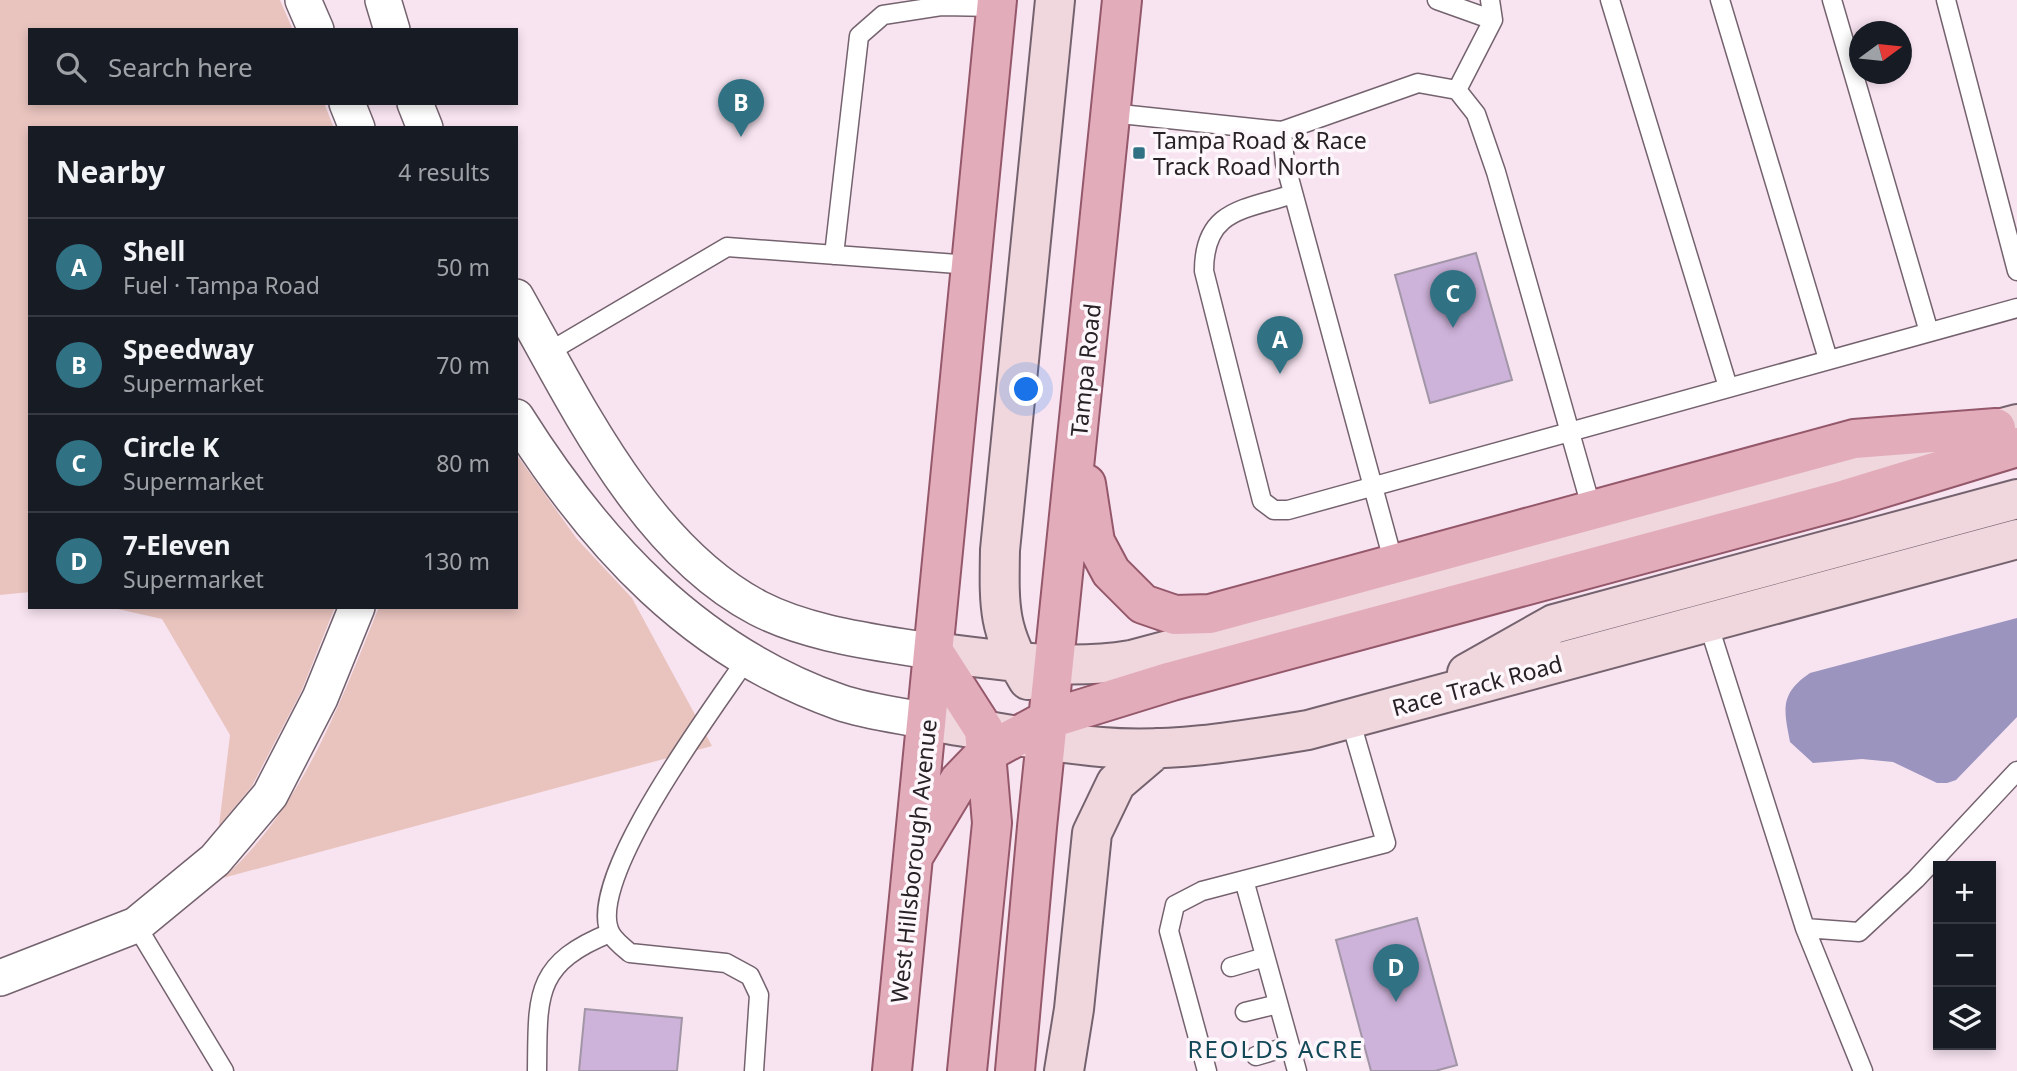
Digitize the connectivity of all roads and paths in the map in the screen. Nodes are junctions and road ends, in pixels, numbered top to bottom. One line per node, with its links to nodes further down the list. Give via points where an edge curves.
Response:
1 (303, 0): 13 (street)
2 (383, 0): 14 (street)
3 (1055, 0): 46 (main road, via 1000,550 1003,629)
4 (1122, 0): 18 (main road, Tampa Road)
5 (1437, 0): 12 (lane)
6 (1490, 0): 12 (lane)
7 (1610, 0): 31 (lane)
8 (1720, 0): 30 (lane)
9 (1832, 0): 28 (lane)
10 (1946, 0): 25 (lane)
11 (997, 4): 23 (lane, via 883,15 859,36); 24 (main road)
12 (1493, 20): 15 (lane)
13 (315, 28)
14 (392, 28)
15 (1457, 90): 21 (lane, via 1418,83); 34 (lane, via 1476,114 1496,172)
16 (348, 105): 19 (street)
17 (416, 105): 20 (street)
18 (1111, 113): 21 (lane); 36 (main road, Tampa Road)
19 (356, 126)
20 (424, 126)
21 (1282, 131): 22 (lane)
22 (1293, 194): 37 (lane); 37 (lane, via 1225,216 1213,227 1204,246 1204,271 1262,500 1274,510 1288,510)
23 (834, 255): 24 (lane); 29 (lane, via 727,247)
24 (971, 265): 44 (main road)
25 (2017, 271)
26 (518, 301): 29 (street)
27 (2017, 308): 28 (lane)
28 (1929, 332): 30 (lane)
29 (547, 353): 32 (street)
30 (1828, 359): 31 (lane)
31 (1728, 387): 34 (lane)
32 (571, 395): 33 (street); 44 (street, via 619,473 661,528 715,581 760,609 814,628)
33 (518, 425): 45 (street, via 595,528 655,592)
34 (1569, 430): 37 (lane); 39 (lane)
35 (2010, 433): 39 (main road, via 1854,439); 46 (main road, via 1162,653 1092,667); 50 (main road, via 1846,499 1172,681)
36 (1078, 439): 41 (main road, via 1096,542 1111,572 1143,604 1175,615 1210,614); 46 (main road, Tampa Road)
37 (1373, 489): 41 (lane)
38 (2017, 499): 47 (main road, via 1553,624)
39 (1592, 510): 41 (main road)
40 (2017, 539): 43 (main road, Race Track Road)
41 (1394, 564)
42 (355, 609): 55 (street, via 320,698 270,795 215,860)
43 (1708, 623): 47 (main road, Race Track Road); 56 (lane)
44 (934, 652): 46 (main road); 49 (main road, West Hillsborough Avenue); 50 (main road)
45 (746, 660): 49 (street, via 841,703); 57 (lane, via 625,849 607,911)
46 (1035, 663): 50 (main road, Tampa Road)
47 (1417, 701): 48 (main road, Race Track Road)
48 (1350, 719): 51 (main road, Race Track Road, via 1238,741); 54 (lane, via 1385,843)
49 (928, 720): 50 (main road, Race Track Road); 53 (main road, West Hillsborough Avenue)
50 (1028, 728): 51 (main road, Race Track Road, via 1102,747); 53 (main road, via 958,781); 70 (main road, via 992,823); 71 (main road)
51 (1157, 748): 72 (main road, via 1116,783 1092,833)
52 (2017, 771): 56 (lane, via 1916,879 1859,932)
53 (914, 857): 69 (main road, West Hillsborough Avenue)
54 (1244, 880): 58 (lane); 65 (lane, via 1202,891 1175,905 1169,932 1190,978)
55 (136, 925): 60 (street); 66 (lane)
56 (1805, 928): 74 (lane)
57 (610, 933): 67 (lane, via 579,946 549,974 538,1009); 68 (lane, via 630,953 726,962 750,976 760,995)
58 (1265, 957): 59 (lane); 61 (lane)
59 (1231, 967)
60 (0, 978)
61 (1278, 1004): 62 (lane); 63 (lane)
62 (1245, 1012)
63 (1290, 1046): 64 (lane); 73 (lane)
64 (1256, 1056)
65 (1212, 1068)
66 (224, 1071)
67 (537, 1071)
68 (754, 1071)
69 (892, 1071)
70 (967, 1071)
71 (1015, 1071)
72 (1064, 1071)
73 (1297, 1071)
74 (1863, 1071)

